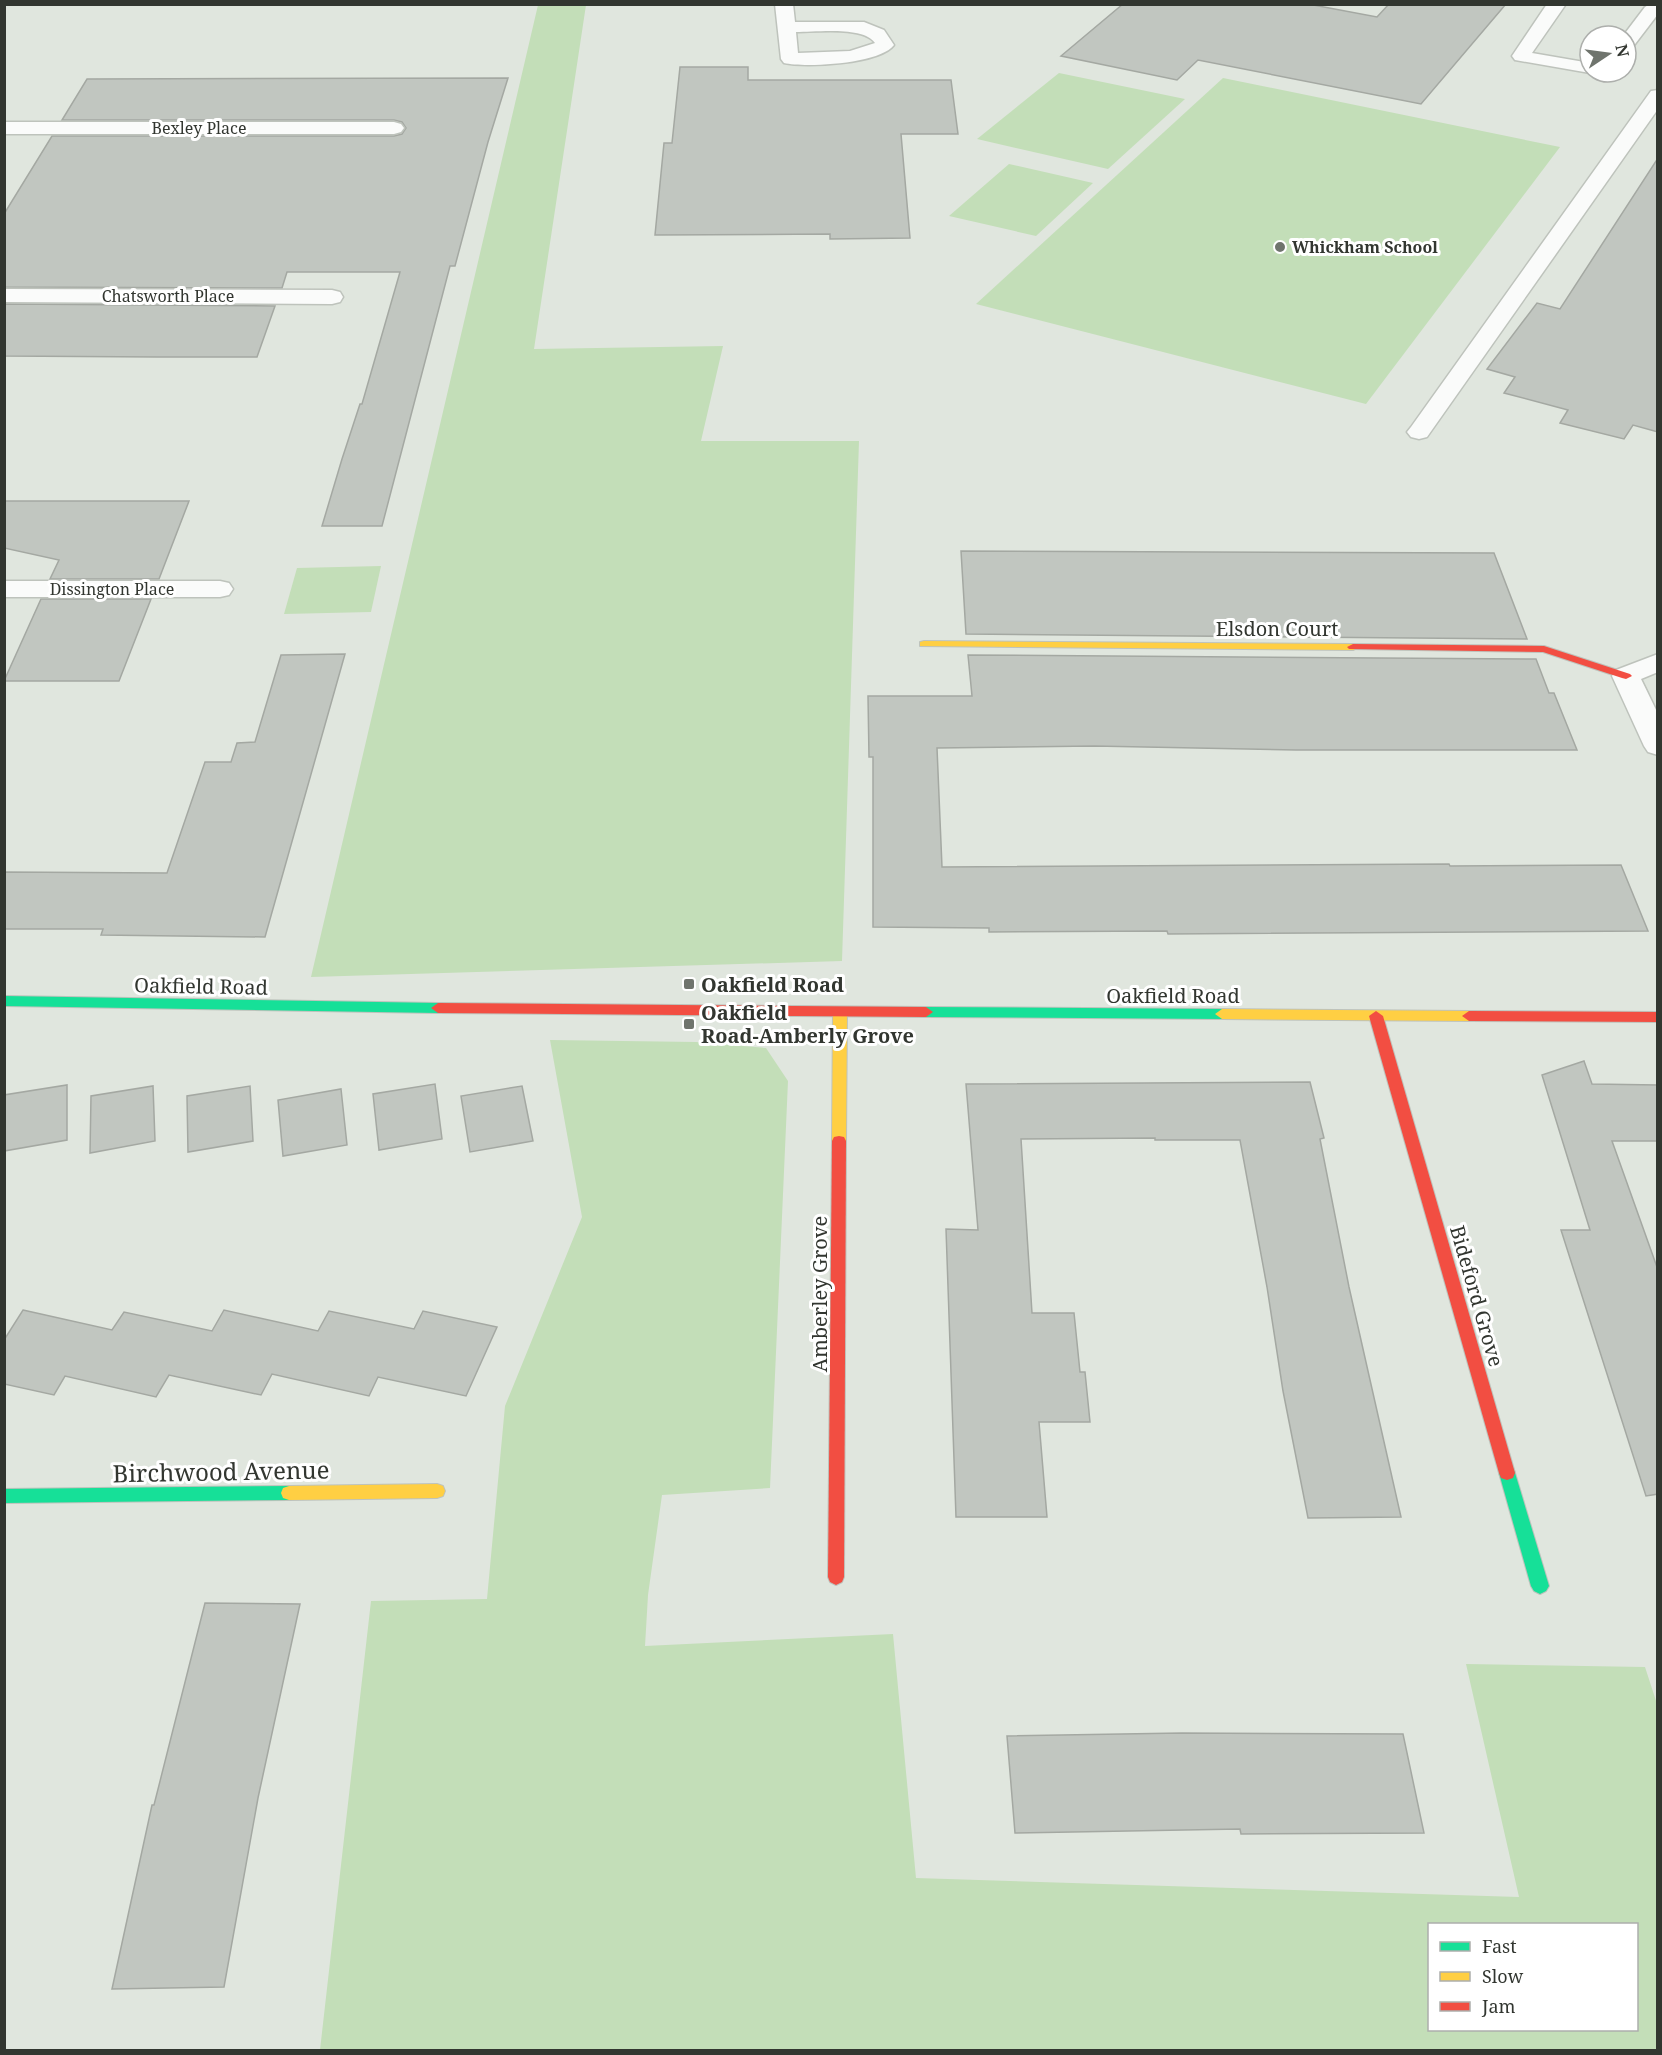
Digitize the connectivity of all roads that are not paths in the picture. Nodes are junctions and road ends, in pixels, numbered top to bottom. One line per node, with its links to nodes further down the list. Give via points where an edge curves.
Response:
1 (784, 4): 4 (street)
2 (1558, 4): 8 (street, via 1521,56)
3 (1658, 7): 5 (street)
4 (786, 27): 4 (street, via 864,27 878,34 885,45 870,53 844,58 790,59)
5 (1638, 28)
6 (1638, 44): 7 (street)
7 (1648, 44)
8 (1578, 66)
9 (1658, 95): 14 (street)
10 (4, 128): 11 (street, Bexley Place)
11 (394, 128)
12 (4, 295): 13 (street, Chatsworth Place)
13 (332, 297)
14 (1419, 432)
15 (4, 589): 16 (street, Dissington Place)
16 (220, 589)
17 (924, 644): 19 (street, Elsdon Court, via 1544,649)
18 (1658, 662): 19 (street)
19 (1626, 676): 20 (street)
20 (1658, 746)
21 (4, 1001): 22 (street, Oakfield Road)
22 (840, 1012): 23 (street, Oakfield Road); 27 (street, Amberley Grove)
23 (1376, 1016): 24 (street, Oakfield Road); 28 (street, Bideford Grove)
24 (1658, 1017)
25 (437, 1491): 26 (street, Birchwood Avenue)
26 (4, 1496)
27 (836, 1576)
28 (1540, 1586)

